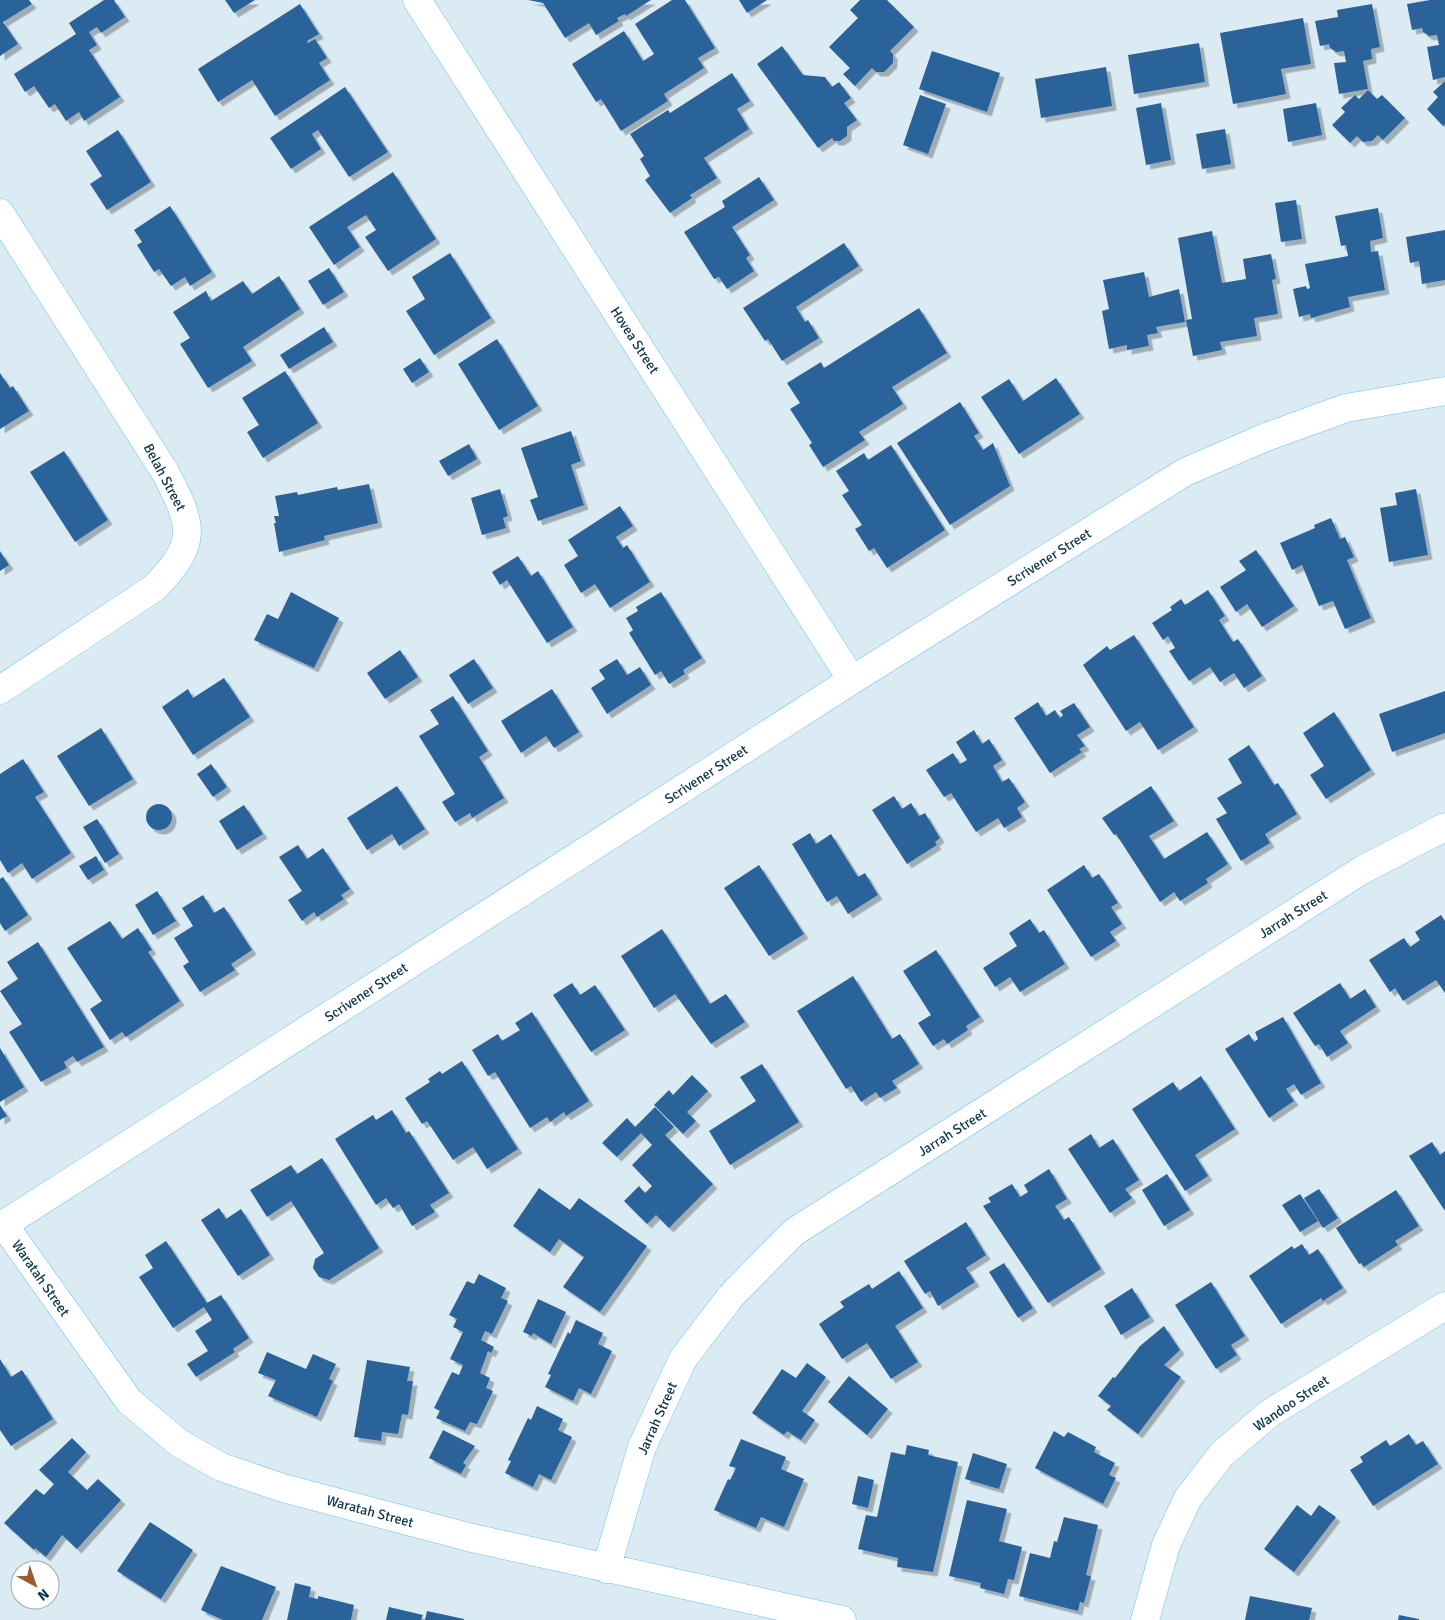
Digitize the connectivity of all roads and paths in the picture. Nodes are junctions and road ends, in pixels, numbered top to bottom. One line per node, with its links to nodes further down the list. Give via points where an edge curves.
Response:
1 (417, 0): 4 (street, Hovea Street)
2 (0, 213): 5 (street, Belah Street, via 165,472 187,518 186,545 175,567 154,588)
3 (1445, 391): 4 (street, Scrivener Street, via 1346,408 1266,437 1185,472)
4 (852, 680): 7 (street, Scrivener Street)
5 (0, 690)
6 (1445, 827): 9 (street, Jarrah Street, via 1362,870 794,1232 731,1296 683,1359 642,1447)
7 (2, 1226): 9 (street, Waratah Street, via 129,1401 179,1443 221,1467 283,1488 468,1537)
8 (1445, 1306): 11 (street, Wandoo Street, via 1270,1414 1222,1454 1188,1498 1166,1544)
9 (606, 1569): 10 (street, Waratah Street)
10 (842, 1620)
11 (1145, 1620)

